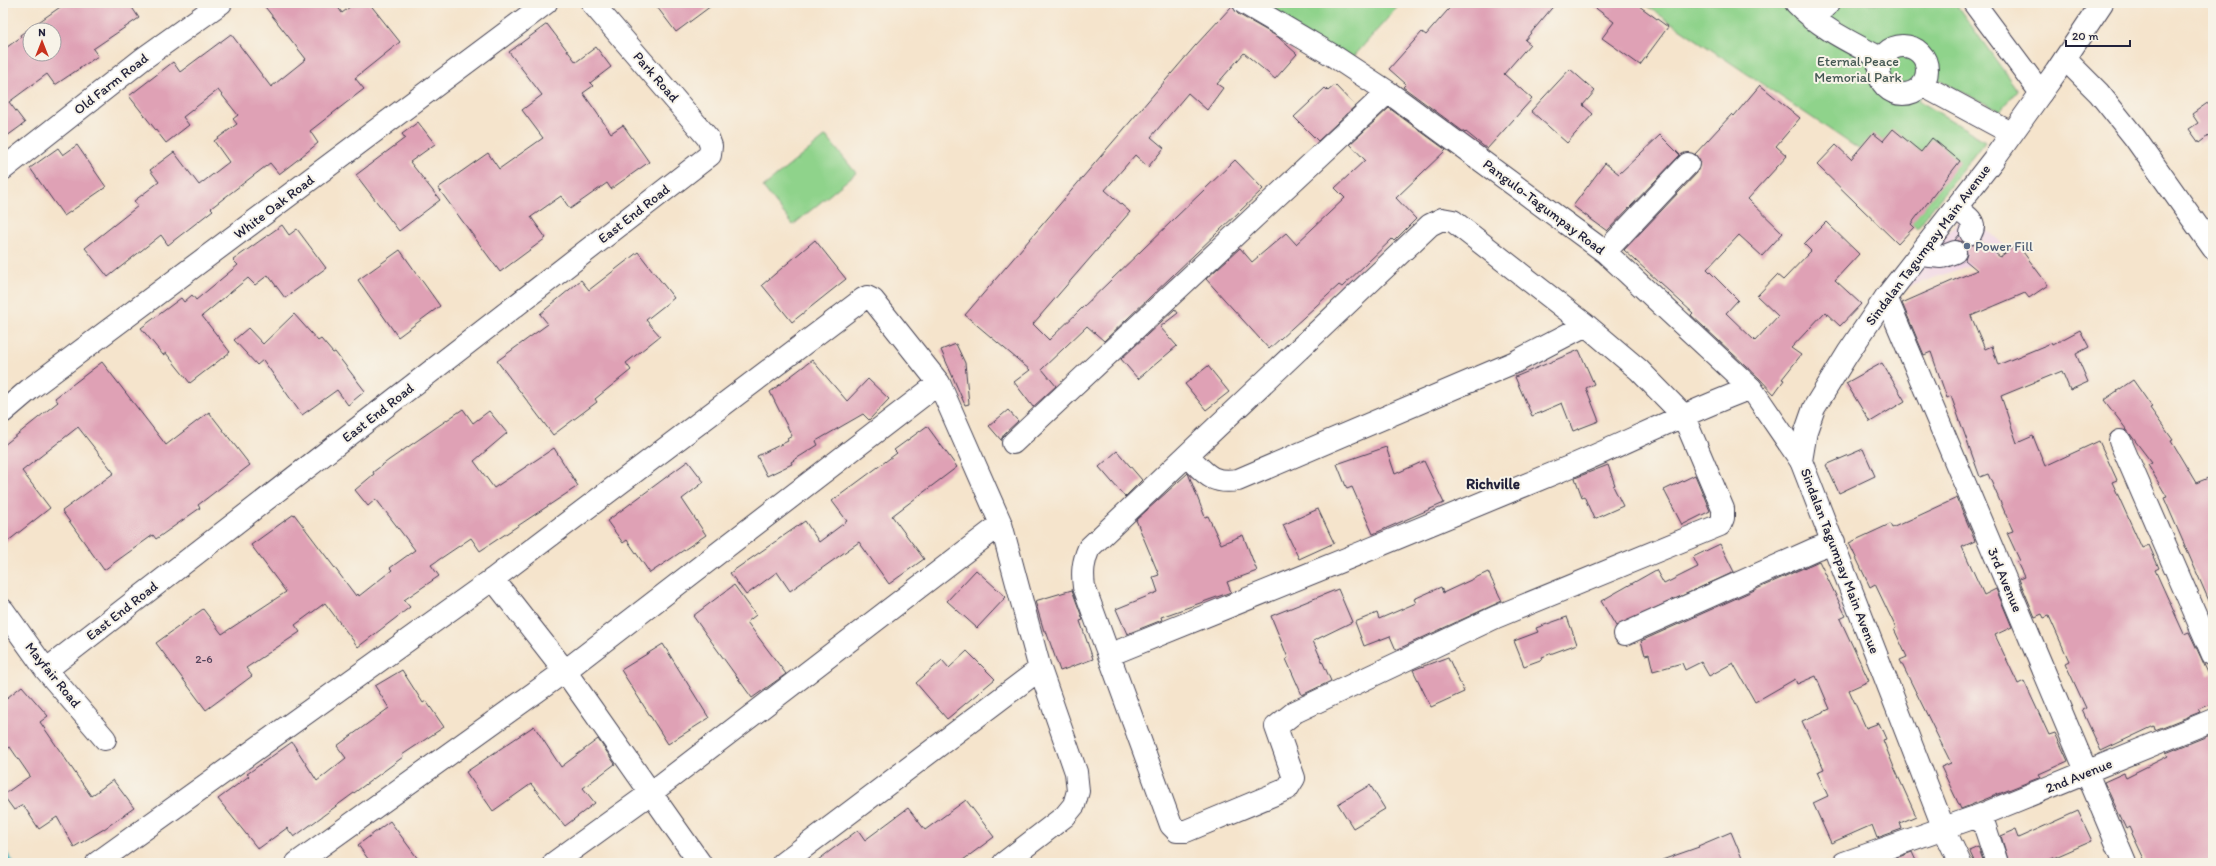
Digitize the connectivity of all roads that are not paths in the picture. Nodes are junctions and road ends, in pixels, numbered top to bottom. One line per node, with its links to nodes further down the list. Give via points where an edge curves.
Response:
1 (221, 3): 18 (street, Old Farm Road, via 144,58)
2 (546, 3): 29 (street, White Oak Road, via 30,389)
3 (592, 3): 16 (street, Park Road, via 708,138 711,146)
4 (1244, 3): 13 (street, Pangulo-Tagumpay Road, via 1332,55)
5 (1796, 3): 9 (street)
6 (1829, 3): 9 (street)
7 (1974, 3): 14 (street)
8 (2102, 3): 11 (street, Sindalan Tagumpay Main Avenue)
9 (1812, 19): 10 (street, via 1828,31)
10 (1882, 59): 12 (street, via 1879,67 1880,76 1883,84 1890,90 1898,94 1907,94); 12 (street, via 1895,48 1912,49 1919,53 1927,68)
11 (2061, 66): 14 (street, Sindalan Tagumpay Main Avenue); 21 (street, via 2100,93)
12 (1922, 85): 15 (street)
13 (1388, 92): 22 (street, Pangulo-Tagumpay Road); 32 (street)
14 (2041, 93): 15 (street, Sindalan Tagumpay Main Avenue)
15 (2011, 133): 19 (street, Sindalan Tagumpay Main Avenue)
16 (710, 155): 43 (street, East End Road)
17 (1688, 164): 22 (street)
18 (3, 169)
19 (1955, 208): 20 (street, via 1972,221); 24 (street, Sindalan Tagumpay Main Avenue)
20 (1971, 233)
21 (2213, 248)
22 (1605, 252): 28 (street, Pangulo-Tagumpay Road)
23 (1955, 252): 24 (street, via 1942,257)
24 (1919, 255): 25 (street, Sindalan Tagumpay Main Avenue)
25 (1886, 297): 34 (street, Sindalan Tagumpay Main Avenue, via 1814,408 1806,431); 47 (street, 3rd Avenue)
26 (1586, 325): 30 (street, via 1638,370); 33 (street, via 1515,362 1238,480 1223,482 1211,479); 33 (street, via 1452,221 1446,218 1436,220)
27 (939, 383): 35 (street); 37 (street, via 873,300 868,297 863,299); 44 (street)
28 (1751, 388): 30 (street); 34 (street, Pangulo-Tagumpay Road)
29 (3, 412)
30 (1683, 415): 40 (street, via 1554,473 1330,567); 40 (street, via 1723,509 1720,525 1496,617 1295,712 1279,723 1276,730 1294,778 1287,789 1186,831 1176,831 1171,825)
31 (2120, 441): 41 (street)
32 (1013, 443)
33 (1188, 456): 40 (street, via 1089,548 1084,558 1084,587)
34 (1802, 460): 36 (street, Sindalan Tagumpay Main Avenue)
35 (1001, 524): 42 (street); 48 (street)
36 (1834, 542): 39 (street); 50 (street, Sindalan Tagumpay Main Avenue)
37 (494, 579): 44 (street); 51 (street)
38 (6, 621): 43 (street, Mayfair Road)
39 (1625, 634)
40 (1110, 655)
41 (2213, 655)
42 (1040, 669): 55 (street); 56 (street, via 1076,772 1078,791 1074,805 1065,816)
43 (46, 670): 46 (street, Mayfair Road)
44 (565, 671): 48 (street); 52 (street)
45 (2213, 720): 47 (street, 2nd Avenue)
46 (105, 739)
47 (2087, 773): 49 (street, 2nd Avenue); 60 (street, 3rd Avenue)
48 (652, 792): 53 (street); 54 (street)
49 (1981, 815): 50 (street, 2nd Avenue); 59 (street)
50 (1944, 829): 57 (street, 2nd Avenue); 58 (street, Sindalan Tagumpay Main Avenue)
51 (97, 863)
52 (297, 863)
53 (554, 863)
54 (700, 863)
55 (784, 863)
56 (1004, 863)
57 (1844, 863)
58 (1960, 863)
59 (1997, 863)
60 (2125, 863)

